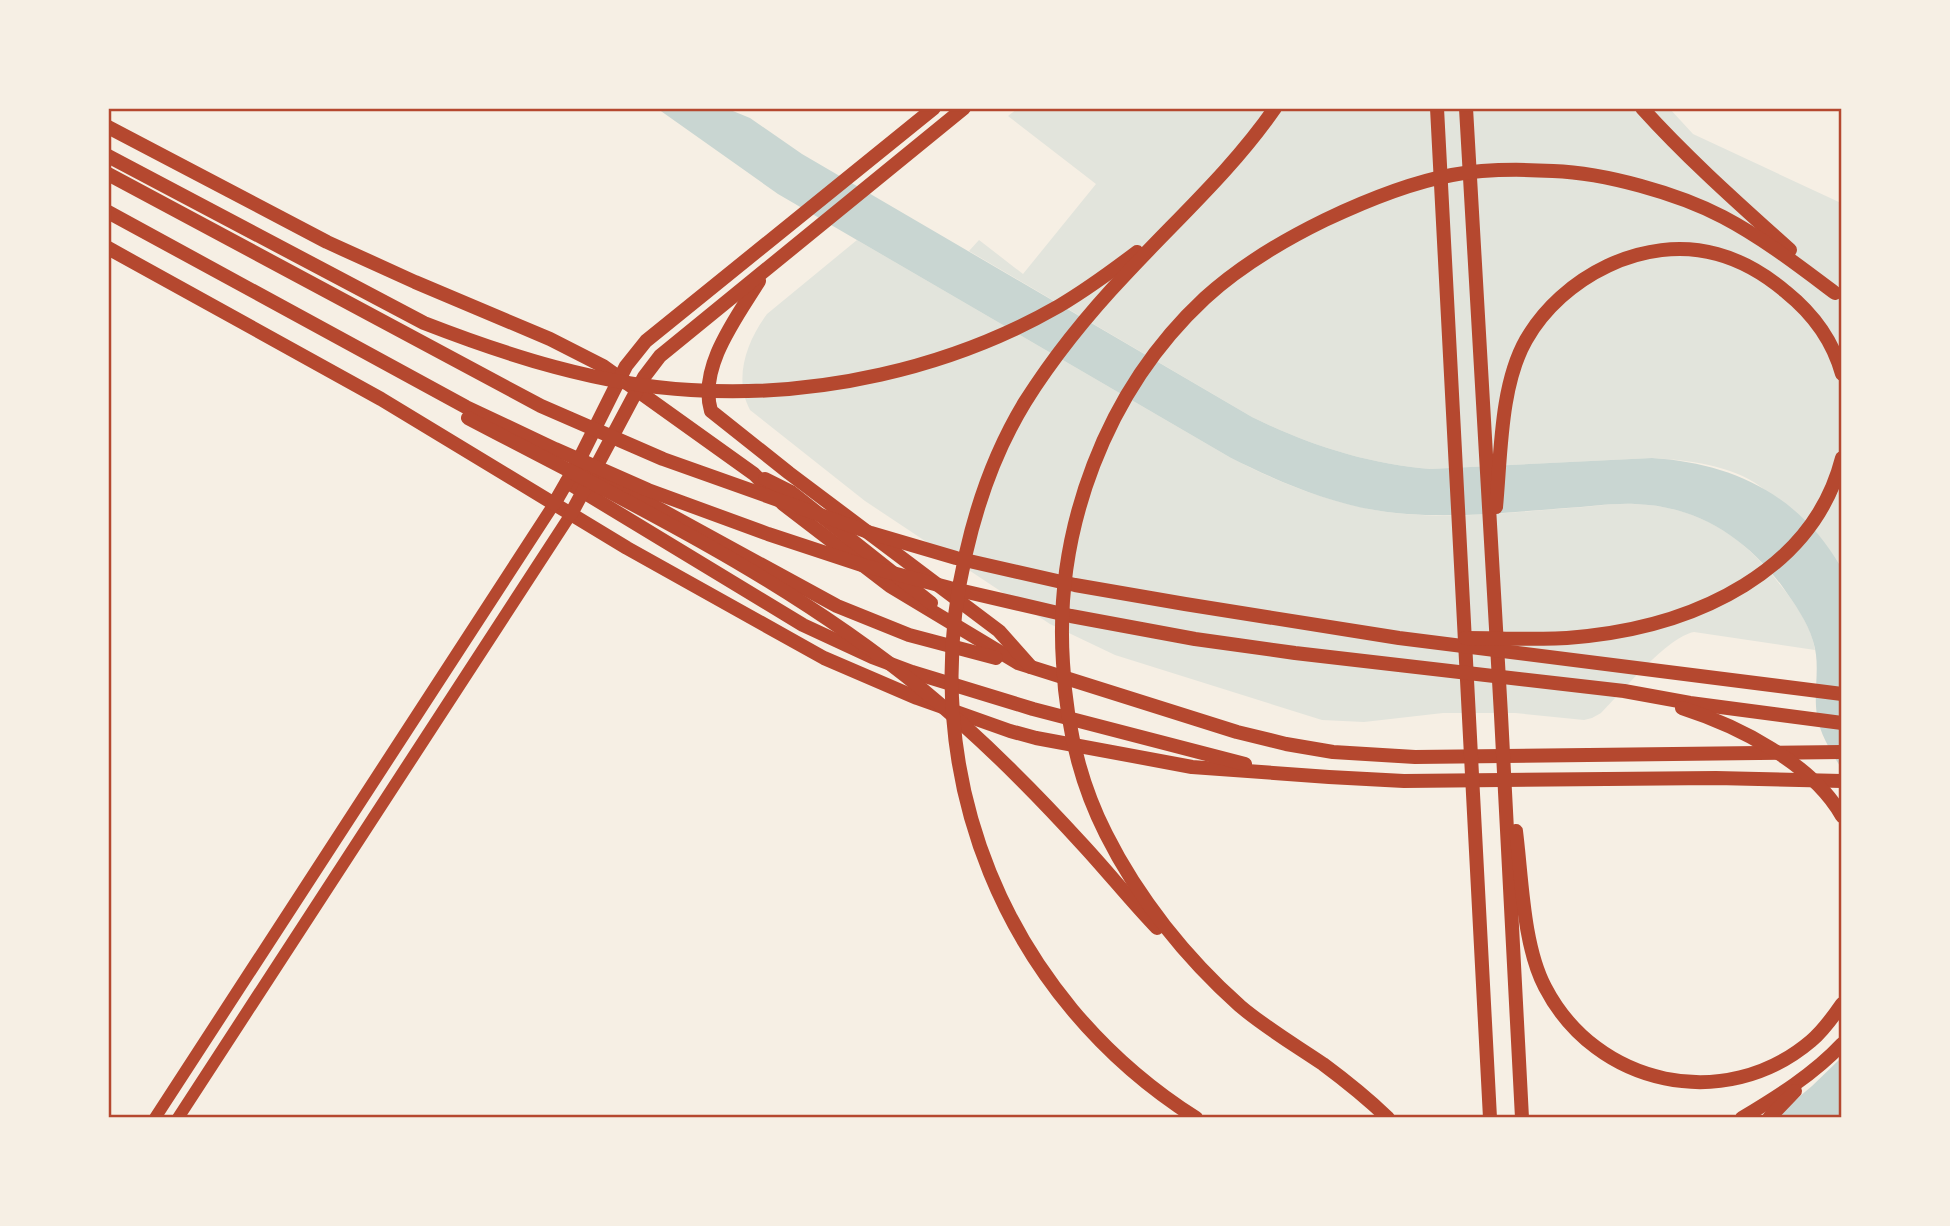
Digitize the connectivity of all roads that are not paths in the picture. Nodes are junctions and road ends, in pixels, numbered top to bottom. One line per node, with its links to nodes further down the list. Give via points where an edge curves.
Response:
1 (934, 108): 17 (main road, via 646,341)
2 (964, 108): 13 (main road)
3 (1275, 108): 11 (main road, via 1227,170)
4 (1437, 108): 44 (main road)
5 (1466, 108): 26 (main road)
6 (1642, 108): 14 (main road, via 1729,197)
7 (108, 127): 17 (main road, via 315,236 550,338)
8 (108, 156): 11 (main road, via 424,323 558,367 690,390 767,391 841,384 961,350 1057,308)
9 (108, 174): 27 (main road, via 541,406 663,459 782,503 944,554 1076,585)
10 (108, 212): 15 (main road)
11 (1183, 216): 42 (main road, via 1068,340 1024,404 999,452 973,522 961,575 952,633 951,692 971,821 1016,930 1079,1019 1141,1079)
12 (108, 248): 24 (main road, via 381,399)
13 (765, 271): 18 (main road, via 660,356); 28 (main road, via 714,361 707,400 711,411 999,631)
14 (1838, 296): 38 (main road, via 1750,233 1684,200 1602,177 1492,171 1421,182 1320,223 1271,248 1179,324 1121,405 1084,492 1069,551 1061,617 1065,694 1071,734 1105,833 1171,933)
15 (333, 334): 29 (main road, via 466,407 648,490 875,568 1071,617 1195,639); 38 (main road, via 455,411 741,564 884,660 996,754 1155,926)
16 (1842, 374): 26 (main road, via 1814,318 1763,274 1741,262 1682,249 1648,253 1602,268 1574,285 1547,312 1519,356 1507,400)
17 (620, 377): 18 (main road); 20 (main road)
18 (637, 389): 21 (main road); 28 (main road, via 754,474 783,504 890,586)
19 (1842, 458): 27 (main road, via 1822,508 1791,548 1725,597 1637,628 1587,636)
20 (577, 464): 21 (main road); 22 (main road)
21 (594, 473): 23 (main road); 28 (main road, via 837,606 909,635)
22 (567, 482): 23 (main road); 24 (main road)
23 (583, 492): 25 (main road); 34 (main road, via 803,625 872,657 1033,709)
24 (554, 504): 25 (main road); 40 (main road)
25 (570, 514): 34 (main road, via 824,658 930,703 1036,738 1192,767); 41 (main road)
26 (1491, 550): 31 (main road)
27 (1399, 638): 30 (main road)
28 (1025, 665): 33 (main road, via 1237,732 1333,752 1415,757)
29 (1624, 691): 32 (main road); 36 (main road, via 1688,709 1759,740 1812,780)
30 (1842, 694)
31 (1501, 715): 37 (main road, via 1534,961 1557,1007 1591,1044 1626,1066 1655,1076 1720,1081 1752,1074 1790,1056 1829,1023); 45 (main road)
32 (1842, 723)
33 (1834, 752)
34 (1279, 772): 35 (main road, via 1404,781)
35 (1842, 781)
36 (1842, 816)
37 (1842, 1004)
38 (1240, 1006): 43 (main road, via 1349,1083)
39 (1837, 1049): 46 (main road); 47 (main road)
40 (155, 1118)
41 (178, 1118)
42 (1196, 1118)
43 (1388, 1118)
44 (1490, 1118)
45 (1522, 1118)
46 (1742, 1118)
47 (1769, 1118)

